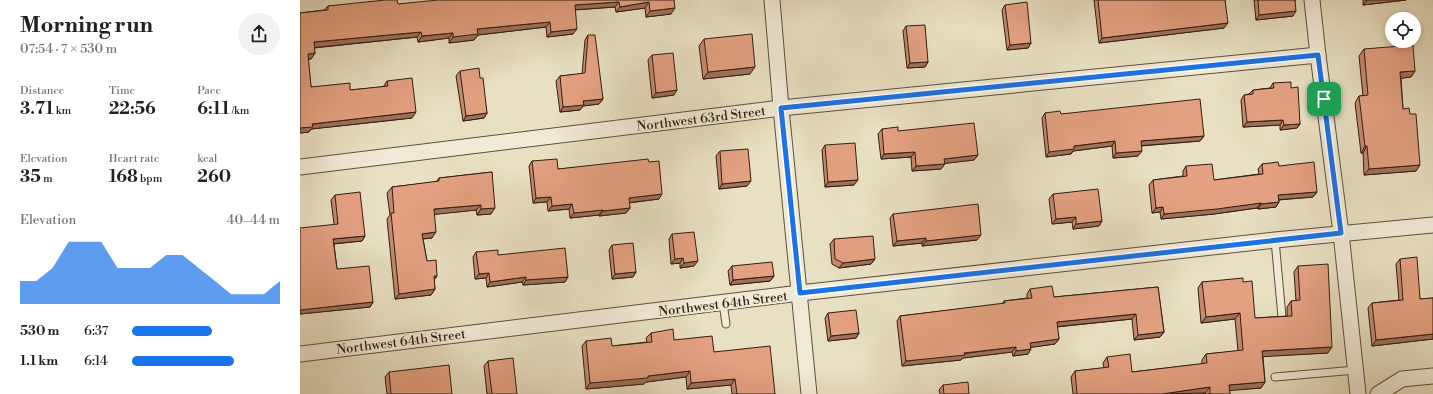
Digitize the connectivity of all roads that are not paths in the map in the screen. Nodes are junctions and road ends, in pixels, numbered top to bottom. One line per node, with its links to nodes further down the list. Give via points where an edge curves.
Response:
1 (772, 0): 4 (street)
2 (1312, 0): 3 (street)
3 (1318, 55): 4 (street, Northwest 63rd Street); 7 (street)
4 (781, 108): 5 (street, Northwest 63rd Street); 9 (street)
5 (300, 167)
6 (1433, 226): 7 (street, Northwest 64th Street)
7 (1341, 233): 8 (street, Northwest 64th Street); 14 (street)
8 (1275, 240): 9 (street, Northwest 64th Street); 11 (lane)
9 (800, 293): 10 (street, Northwest 64th Street); 17 (street)
10 (723, 303): 12 (lane); 13 (street, Northwest 64th Street)
11 (1282, 317)
12 (726, 324)
13 (300, 354)
14 (1356, 370): 16 (lane); 18 (street)
15 (1433, 376): 19 (street, via 1402,379)
16 (1275, 377)
17 (809, 394)
18 (1358, 394)
19 (1378, 394)

